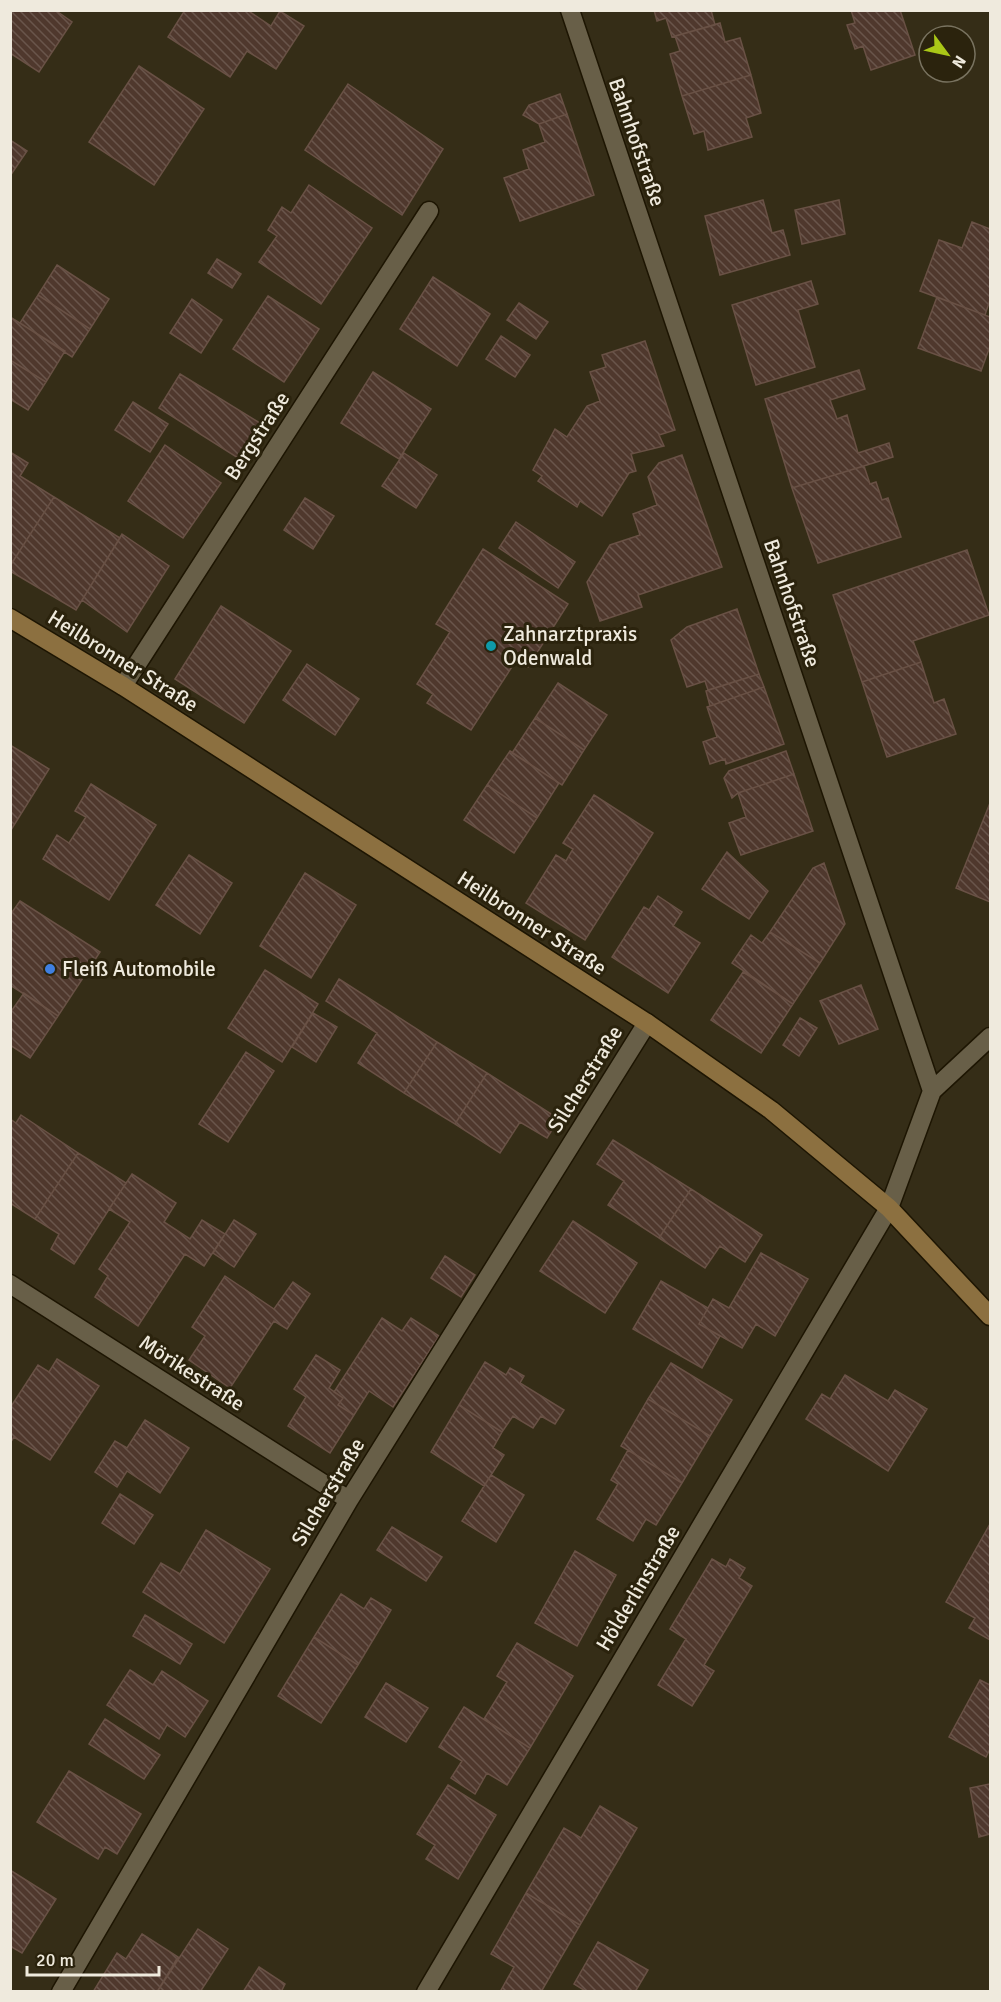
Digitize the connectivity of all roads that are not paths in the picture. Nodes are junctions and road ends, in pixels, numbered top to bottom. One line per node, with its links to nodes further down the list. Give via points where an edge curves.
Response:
1 (570, 10): 7 (street, Bahnhofstraße)
2 (429, 211): 4 (street, Bergstraße)
3 (10, 618): 4 (main road, Heilbronner Straße)
4 (123, 686): 5 (main road, Heilbronner Straße)
5 (647, 1023): 8 (main road, Heilbronner Straße, via 771,1110); 11 (street, Silcherstraße)
6 (990, 1037): 7 (street)
7 (932, 1091): 8 (street)
8 (889, 1208): 10 (main road, Heilbronner Straße); 13 (street, Hölderlinstraße)
9 (10, 1284): 11 (street, Mörikestraße)
10 (990, 1316)
11 (349, 1500): 12 (street, Silcherstraße)
12 (62, 1992)
13 (426, 1992)

